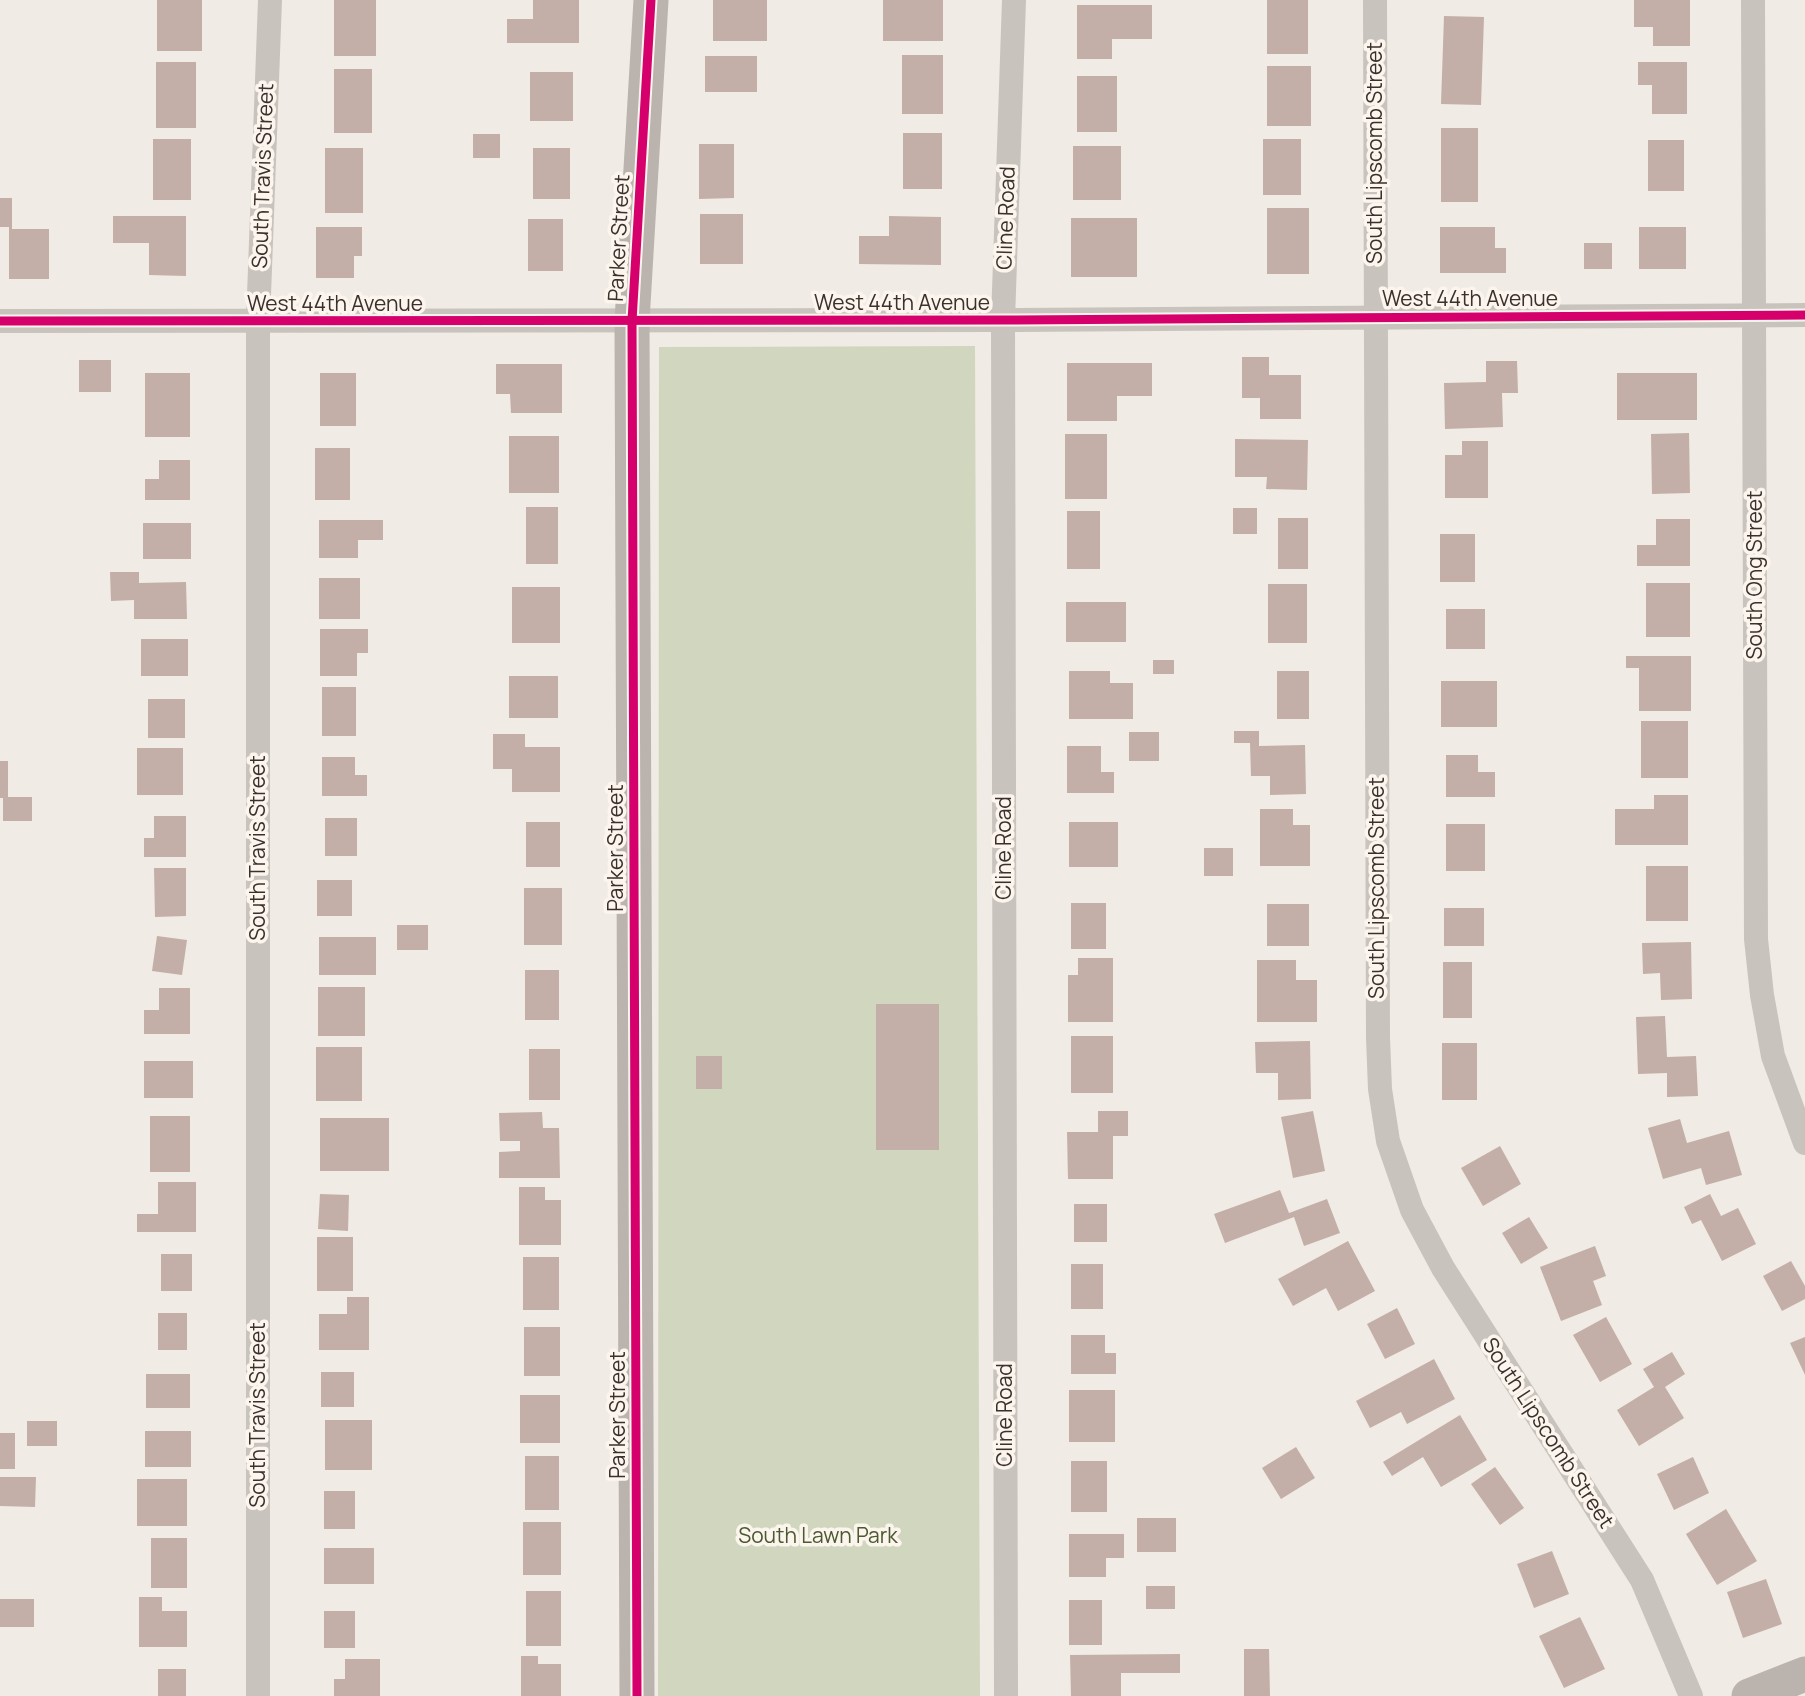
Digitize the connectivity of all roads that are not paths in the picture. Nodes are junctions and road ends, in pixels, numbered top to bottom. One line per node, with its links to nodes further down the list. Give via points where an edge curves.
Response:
1 (270, 0): 12 (street, South Travis Street)
2 (651, 0): 11 (main road, Parker Street)
3 (1014, 0): 9 (street, Cline Road)
4 (1375, 0): 8 (street, South Lipscomb Street)
5 (1753, 0): 6 (street, South Ong Street)
6 (1755, 314): 7 (street, West 44th Avenue); 8 (street, West 44th Avenue); 13 (street, South Ong Street, via 1756,939 1773,1056)
7 (1805, 315)
8 (1376, 317): 9 (street, West 44th Avenue); 18 (street, South Lipscomb Street, via 1378,1038 1388,1141 1412,1210 1443,1268 1642,1580)
9 (1003, 320): 11 (street, West 44th Avenue); 17 (street, Cline Road)
10 (0, 321): 12 (street, West 44th Avenue)
11 (632, 321): 12 (street, West 44th Avenue); 16 (main road, Parker Street)
12 (258, 322): 15 (street, South Travis Street)
13 (1805, 1143)
14 (1805, 1674): 19 (main road)
15 (258, 1696)
16 (637, 1696)
17 (1006, 1696)
18 (1691, 1696)
19 (1749, 1696)

